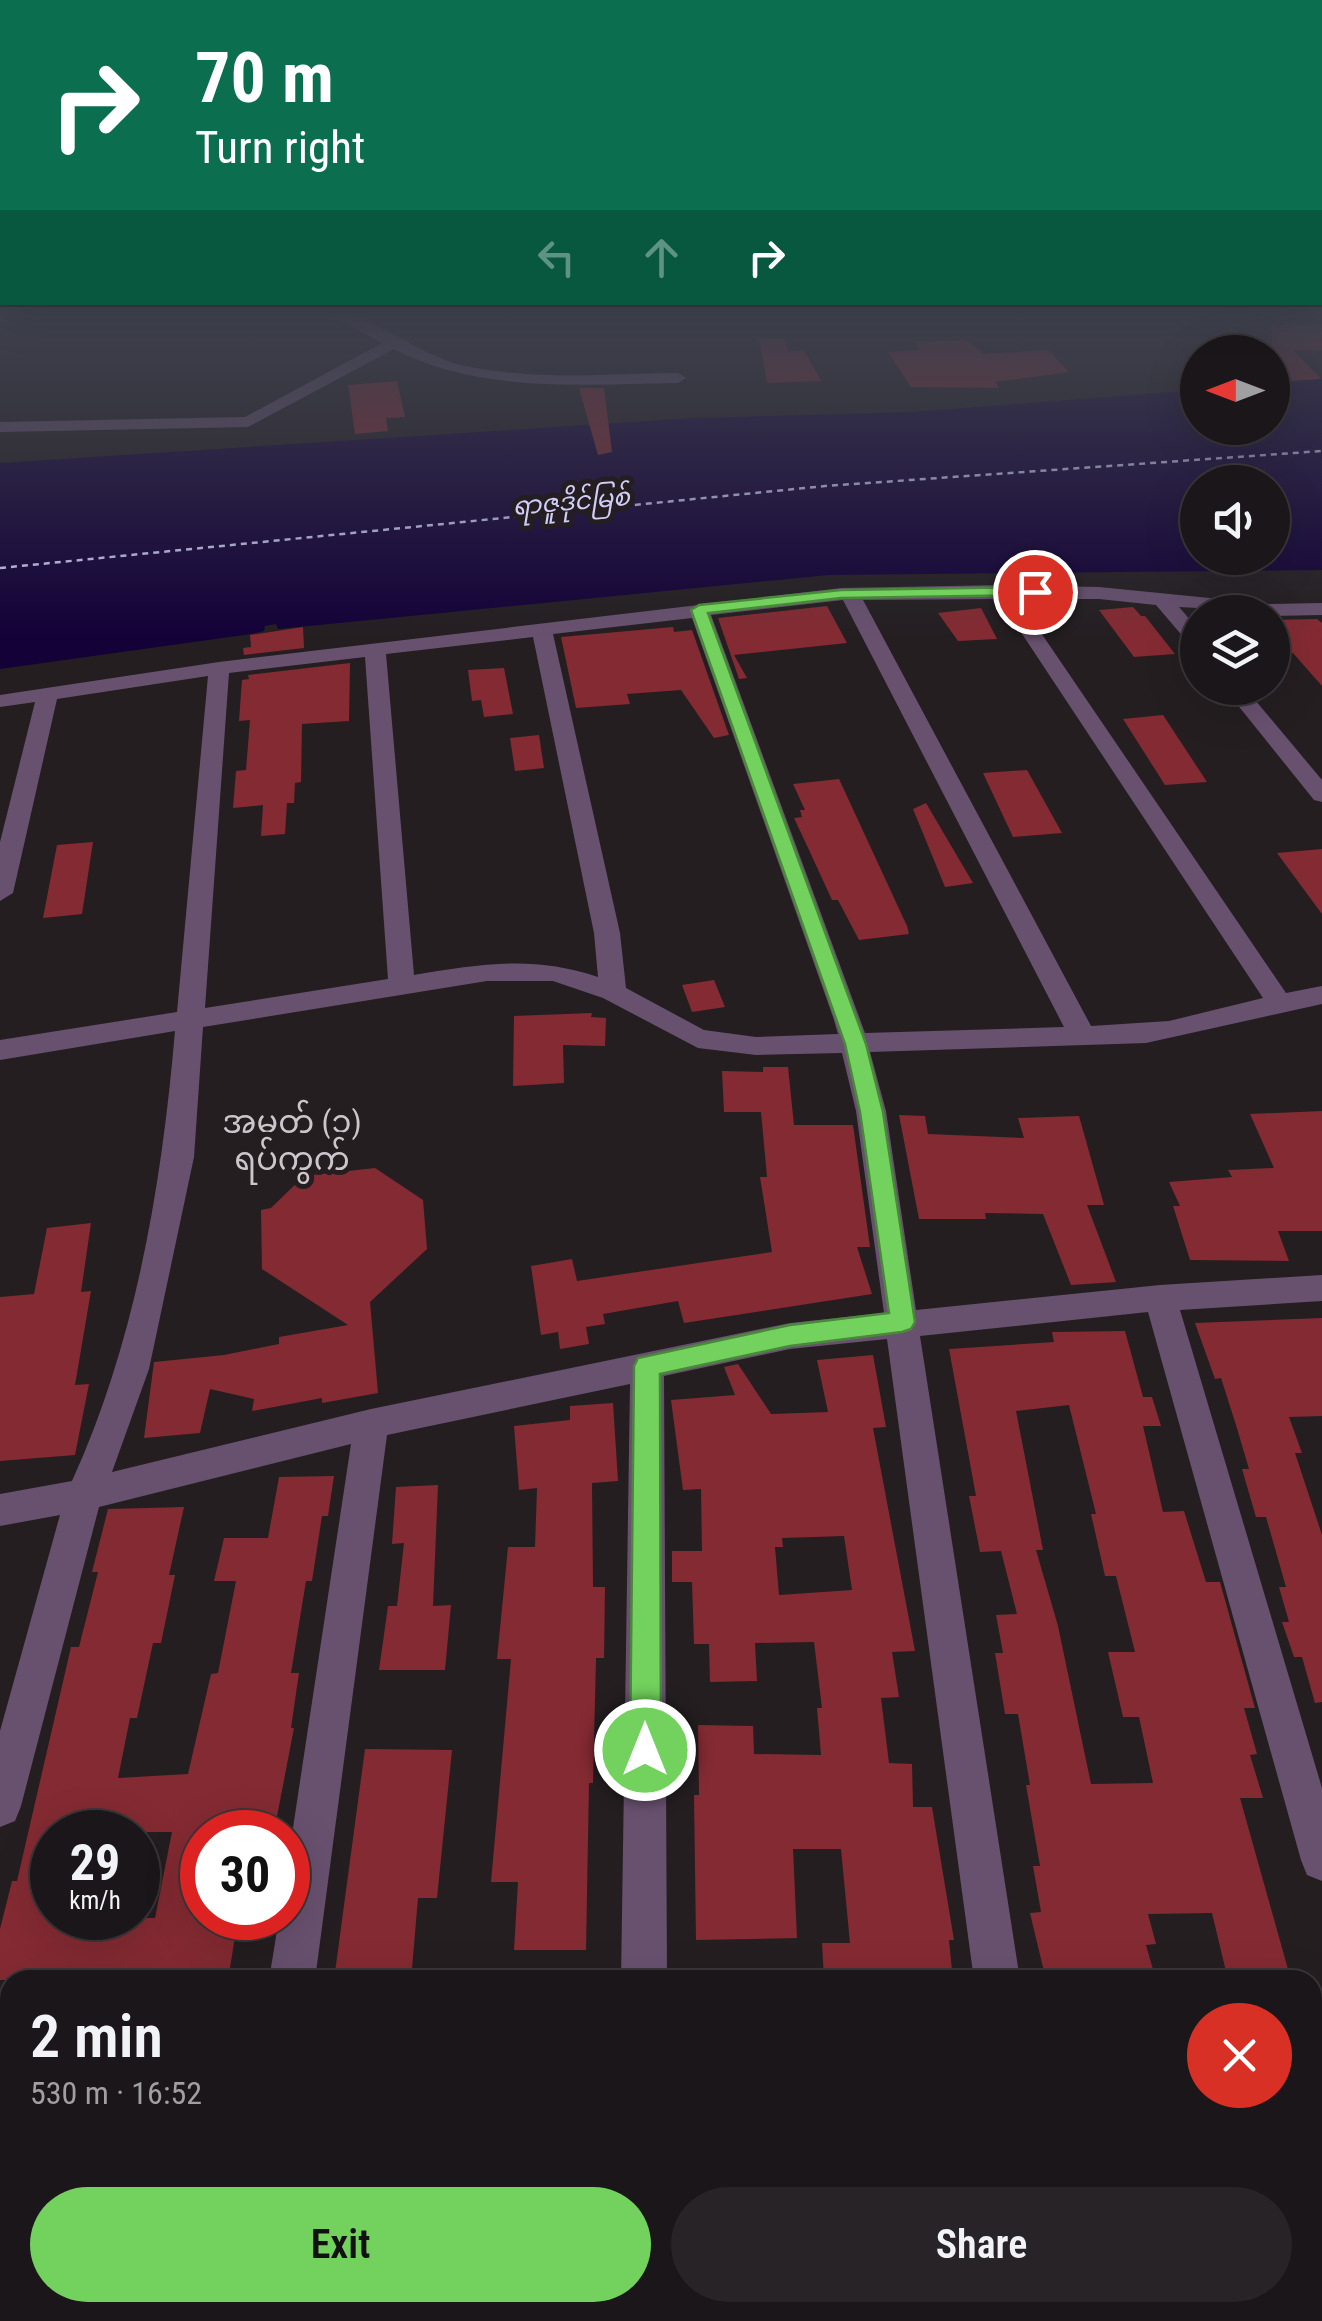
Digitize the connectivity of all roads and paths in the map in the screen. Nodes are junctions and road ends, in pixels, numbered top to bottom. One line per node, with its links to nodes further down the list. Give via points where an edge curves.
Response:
1 (249, 421): 2 (street)
2 (0, 427)
3 (1002, 591): 4 (street); 5 (street); 20 (street)
4 (850, 594): 7 (street); 22 (street)
5 (1163, 600): 6 (street); 8 (street)
6 (1322, 609)
7 (699, 610): 9 (street); 23 (street)
8 (1180, 620)
9 (542, 630): 10 (street); 18 (street)
10 (375, 649): 11 (street); 17 (street)
11 (220, 668): 12 (street); 21 (street)
12 (47, 695): 13 (street); 16 (street)
13 (0, 701)
14 (1248, 705): 15 (street)
15 (1322, 794)
16 (0, 893)
17 (402, 985): 18 (street, via 539,972); 21 (street)
18 (613, 992): 23 (street, via 698,1038 756,1046)
19 (1322, 995): 20 (street)
20 (1278, 1000): 22 (street, via 1182,1030)
21 (191, 1018): 24 (street); 30 (street, via 179,1157 140,1331 110,1435)
22 (1082, 1036): 23 (street)
23 (856, 1044): 27 (street)
24 (0, 1050)
25 (1322, 1288): 26 (street)
26 (1160, 1298): 27 (street); 33 (street)
27 (902, 1322): 28 (street, via 790,1336); 36 (street)
28 (647, 1366): 29 (street); 35 (street)
29 (371, 1424): 30 (street); 34 (street)
30 (84, 1495): 31 (street); 32 (street)
31 (0, 1510)
32 (0, 1806)
33 (1322, 1860)
34 (293, 1970)
35 (644, 1970)
36 (996, 1970)

